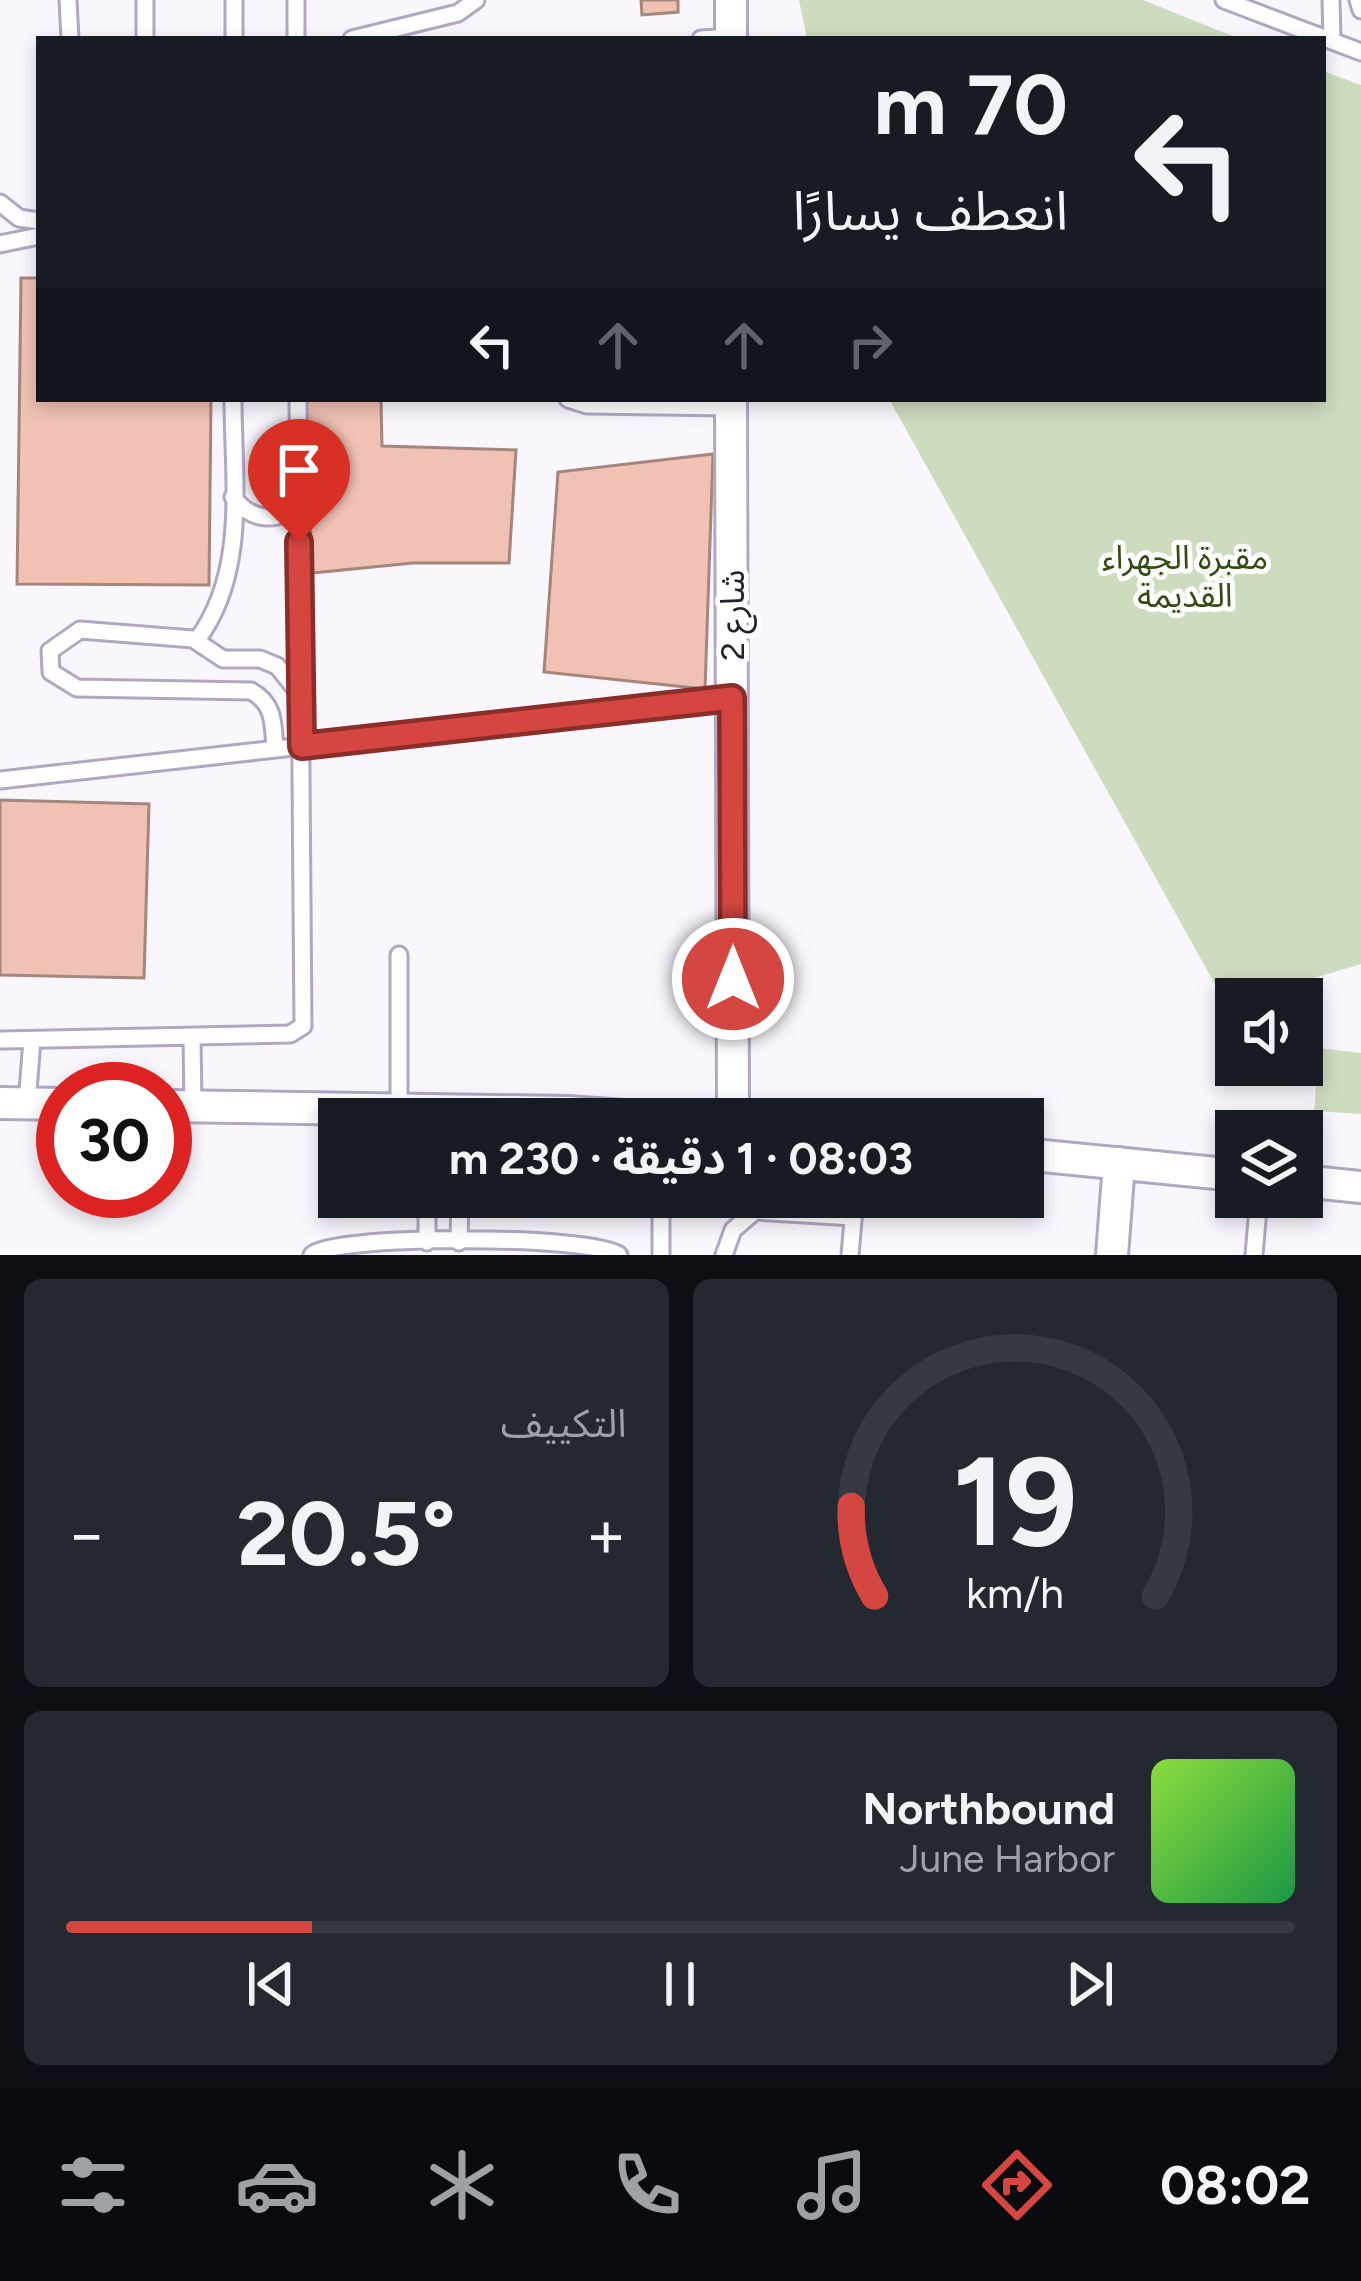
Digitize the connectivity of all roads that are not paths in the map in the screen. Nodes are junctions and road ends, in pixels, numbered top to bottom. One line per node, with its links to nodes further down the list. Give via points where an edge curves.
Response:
1 (68, 0): 11 (lane)
2 (145, 0): 12 (lane)
3 (234, 0): 13 (lane)
4 (296, 0): 14 (lane)
5 (476, 0): 15 (lane, via 458,13)
6 (731, 0): 16 (street)
7 (1224, 0): 17 (lane)
8 (1331, 0): 19 (lane)
9 (1358, 0): 10 (lane)
10 (1361, 10)
11 (70, 36)
12 (145, 36)
13 (234, 36)
14 (296, 36)
15 (364, 36)
16 (722, 36)
17 (1319, 36)
18 (1326, 39): 19 (lane)
19 (1332, 41): 20 (lane)
20 (1361, 52)
21 (0, 203): 22 (lane)
22 (36, 221)
23 (36, 237): 24 (lane)
24 (0, 244)
25 (233, 402): 30 (lane)
26 (298, 402): 31 (lane)
27 (578, 402): 28 (lane)
28 (647, 403): 29 (lane)
29 (731, 403): 35 (street, شارع 2)
30 (233, 497): 31 (lane, via 264,518); 32 (lane, via 226,590)
31 (299, 502): 36 (lane)
32 (197, 640): 33 (lane); 34 (lane, via 80,630 58,640 48,664 59,681 77,688)
33 (223, 659): 34 (lane, via 217,685); 36 (lane, via 277,666)
34 (203, 693): 38 (lane, via 238,688 265,699)
35 (732, 698): 37 (lane); 46 (street, شارع 2)
36 (301, 699): 37 (lane)
37 (302, 746): 38 (lane); 41 (lane, via 303,1026 290,1034)
38 (275, 749): 39 (lane)
39 (0, 780)
40 (399, 955): 45 (lane)
41 (192, 1037): 43 (lane); 44 (lane)
42 (2, 1040): 43 (lane)
43 (32, 1040): 47 (lane)
44 (187, 1062)
45 (417, 1098)
46 (733, 1098)
47 (14, 1104)
48 (192, 1106): 49 (street)
49 (318, 1110)
50 (1044, 1156): 51 (street)
51 (1119, 1163): 52 (street); 68 (street)
52 (1215, 1173)
53 (1323, 1183): 54 (street)
54 (1361, 1187)
55 (427, 1218): 61 (lane)
56 (460, 1218): 62 (lane)
57 (662, 1218): 65 (lane)
58 (747, 1218): 66 (lane)
59 (853, 1218): 67 (lane)
60 (1257, 1218): 69 (lane)
61 (427, 1242): 62 (lane); 63 (lane, via 332,1245)
62 (459, 1242): 64 (lane, via 585,1243)
63 (312, 1255)
64 (620, 1255)
65 (661, 1255)
66 (724, 1255)
67 (850, 1255)
68 (1112, 1255)
69 (1253, 1255)

